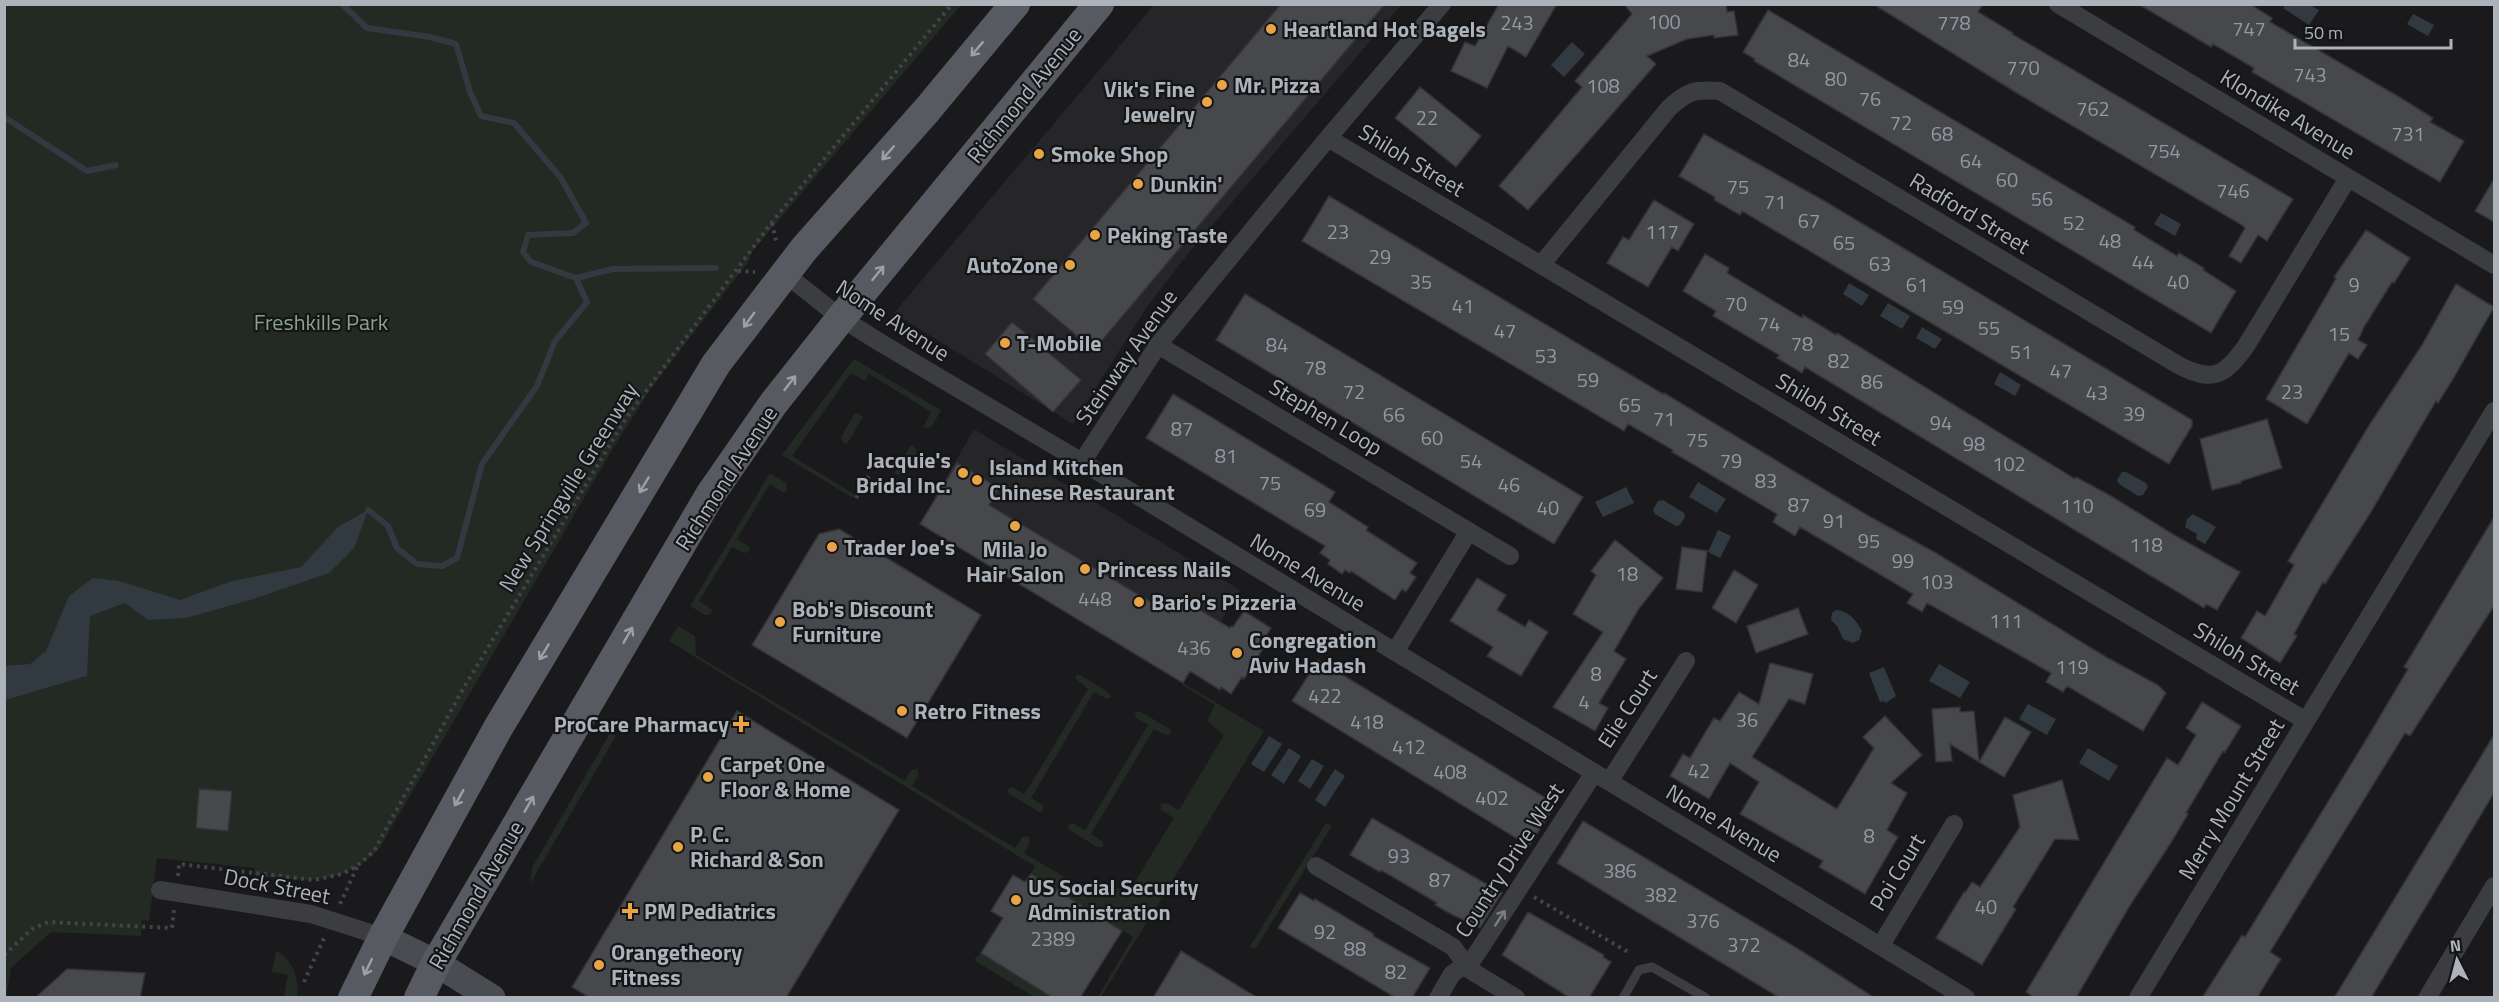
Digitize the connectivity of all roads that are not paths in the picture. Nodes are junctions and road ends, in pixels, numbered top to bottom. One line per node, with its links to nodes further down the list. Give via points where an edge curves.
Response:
1 (1015, 4): 9 (main road, one-way to 9)
2 (1099, 4): 10 (main road, Richmond Avenue, one-way to 2)
3 (1442, 4): 5 (street, Steinway Avenue)
4 (2058, 4): 6 (street, Klondike Avenue)
5 (1328, 138): 7 (street, Shiloh Street); 11 (street, Steinway Avenue)
6 (2348, 178): 7 (street, Radford Street, via 2246,346 2232,365 2217,375 2197,375 2180,366 1720,90 1685,93 1669,108); 8 (street, Klondike Avenue)
7 (1541, 265): 18 (street, Shiloh Street)
8 (2494, 265)
9 (784, 273): 10 (street, Nome Avenue); 24 (main road, one-way to 24, via 716,364 498,728)
10 (841, 318): 13 (street, Nome Avenue); 26 (main road, Richmond Avenue, one-way to 10, via 710,495 773,404)
11 (1158, 345): 13 (street, Steinway Avenue); 14 (street, Stephen Loop)
12 (2494, 411): 18 (street, Merry Mount Street)
13 (1082, 462): 16 (street, Nome Avenue)
14 (1469, 531): 15 (street, Stephen Loop); 16 (street)
15 (1510, 556)
16 (1395, 652): 19 (street, Nome Avenue)
17 (1686, 661): 19 (street, Elie Court)
18 (2306, 721): 36 (street, Merry Mount Street)
19 (1602, 777): 25 (street, Nome Avenue); 27 (street, Country Drive West, one-way to 19)
20 (1954, 824): 25 (street, Poi Court)
21 (1316, 866): 27 (street, via 1453,947)
22 (2494, 886): 37 (street)
23 (160, 890): 24 (street, Dock Street, via 311,914)
24 (383, 937): 26 (street); 28 (main road, one-way to 28)
25 (1881, 945): 35 (street, Nome Avenue)
26 (436, 963): 29 (main road, Richmond Avenue); 30 (street)
27 (1466, 965): 31 (street, Country Drive West, via 1452,974); 32 (street)
28 (353, 998)
29 (419, 998)
30 (492, 998)
31 (1438, 998)
32 (1516, 998)
33 (1623, 998): 34 (lane, via 1639,970 1652,967)
34 (1706, 998)
35 (1966, 998)
36 (2138, 998)
37 (2427, 998)

